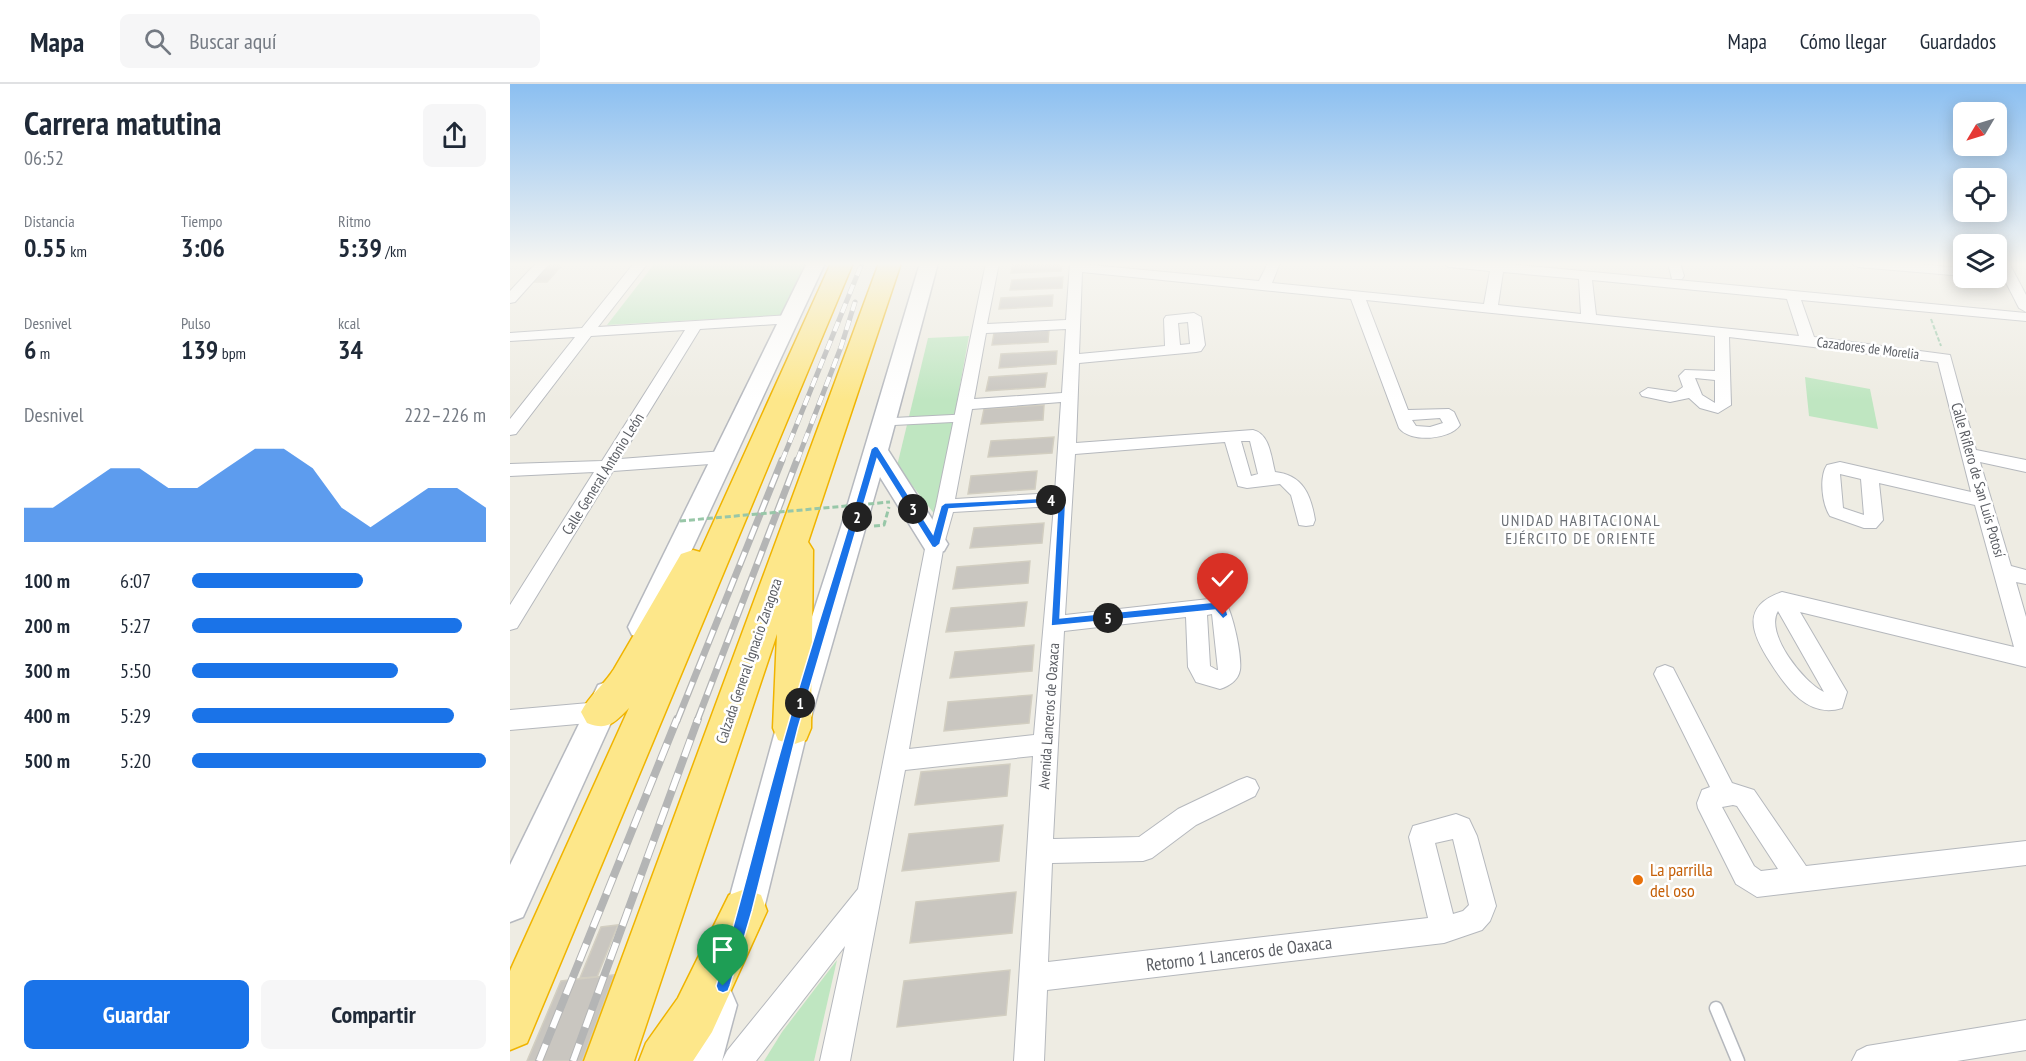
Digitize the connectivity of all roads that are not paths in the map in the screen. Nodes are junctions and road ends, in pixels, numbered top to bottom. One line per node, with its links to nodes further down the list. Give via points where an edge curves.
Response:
1 (607, 309): 20 (street)
2 (796, 309): 15 (main road)
3 (822, 309): 44 (highway)
4 (874, 309): 48 (highway, Calzada General Ignacio Zaragoza)
5 (916, 309): 34 (main road)
6 (982, 309): 19 (street)
7 (1073, 309): 18 (street, Avenida Lanceros de Oaxaca)
8 (1362, 309): 32 (street)
9 (1486, 309): 10 (street, Cazadores de Morelia)
10 (1490, 309): 16 (street, Cazadores de Morelia)
11 (1588, 309): 16 (street)
12 (1797, 309): 23 (street)
13 (1963, 309): 14 (street)
14 (2026, 317)
15 (791, 319): 17 (street); 38 (main road)
16 (1589, 320): 21 (street, Cazadores de Morelia)
17 (696, 324): 20 (street); 39 (street, Calle General Antonio León)
18 (1072, 324): 19 (street); 26 (street, Avenida Lanceros de Oaxaca)
19 (978, 329): 31 (street)
20 (589, 332): 22 (street); 33 (street)
21 (1722, 332): 23 (street, Cazadores de Morelia); 27 (street)
22 (510, 337)
23 (1808, 341): 25 (street, Cazadores de Morelia)
24 (1173, 350): 26 (street)
25 (1945, 358): 37 (street, Calle Riflero de San Luis Potosí)
26 (1071, 359): 30 (street, Avenida Lanceros de Oaxaca)
27 (1722, 376): 28 (street, via 1690,373 1686,376); 28 (street, via 1723,405 1718,408 1704,405)
28 (1690, 389): 29 (street, via 1680,397)
29 (1648, 393)
30 (1069, 397): 31 (street); 36 (street, Avenida Lanceros de Oaxaca)
31 (963, 411): 34 (lane); 47 (street)
32 (1402, 415)
33 (510, 430)
34 (879, 436): 50 (main road); 62 (main road)
35 (1232, 437): 36 (street); 43 (street, via 1251,435 1258,439); 43 (street, via 1244,482)
36 (1067, 449): 45 (street, Avenida Lanceros de Oaxaca)
37 (1969, 454): 40 (street); 46 (street, Calle Riflero de San Luis Potosí)
38 (724, 457): 39 (street); 60 (main road)
39 (609, 466): 41 (street); 55 (street, Calle General Antonio León)
40 (2026, 466)
41 (510, 470)
42 (1869, 475): 46 (street)
43 (1268, 478): 49 (street, via 1299,489)
44 (740, 498): 60 (highway, via 693,562 627,680); 76 (highway)
45 (1063, 499): 47 (street); 56 (street, Avenida Lanceros de Oaxaca)
46 (1982, 501): 51 (street, Calle Riflero de San Luis Potosí)
47 (945, 506): 50 (street)
48 (798, 520): 62 (highway); 78 (highway, Calzada General Ignacio Zaragoza)
49 (1306, 520)
50 (935, 544): 64 (street)
51 (2004, 572): 52 (street); 57 (street, Calle Riflero de San Luis Potosí)
52 (2026, 577)
53 (1782, 600): 53 (street, via 1771,604 1765,616 1766,638 1805,693 1821,701 1834,701 1836,692); 58 (street)
54 (1196, 608): 56 (street)
55 (510, 622)
56 (1055, 623): 63 (street, Avenida Lanceros de Oaxaca)
57 (2026, 652)
58 (2026, 658)
59 (1665, 674): 66 (street)
60 (600, 712): 61 (street); 71 (main road)
61 (510, 720)
62 (792, 728): 72 (main road)
63 (1045, 744): 64 (street); 67 (street, Avenida Lanceros de Oaxaca)
64 (894, 761): 70 (street)
65 (1247, 788): 67 (street, via 1187,817 1143,849)
66 (1726, 795): 69 (street, via 1739,795 1749,802); 69 (street, via 1711,798 1710,808 1750,881 1764,885)
67 (1041, 853): 74 (street, Avenida Lanceros de Oaxaca)
68 (2026, 853): 69 (street)
69 (1799, 878)
70 (870, 894): 81 (street); 82 (street)
71 (510, 904)
72 (745, 911): 79 (highway, via 695,1015); 80 (main road)
73 (1444, 930): 74 (street, Retorno 1 Lanceros de Oaxaca)
74 (1034, 978): 83 (street, Avenida Lanceros de Oaxaca)
75 (1716, 1008): 84 (lane)
76 (510, 1026)
77 (2026, 1035): 85 (street)
78 (609, 1061)
79 (664, 1061)
80 (701, 1061)
81 (738, 1061)
82 (835, 1061)
83 (1029, 1061)
84 (1738, 1061)
85 (1867, 1061)

